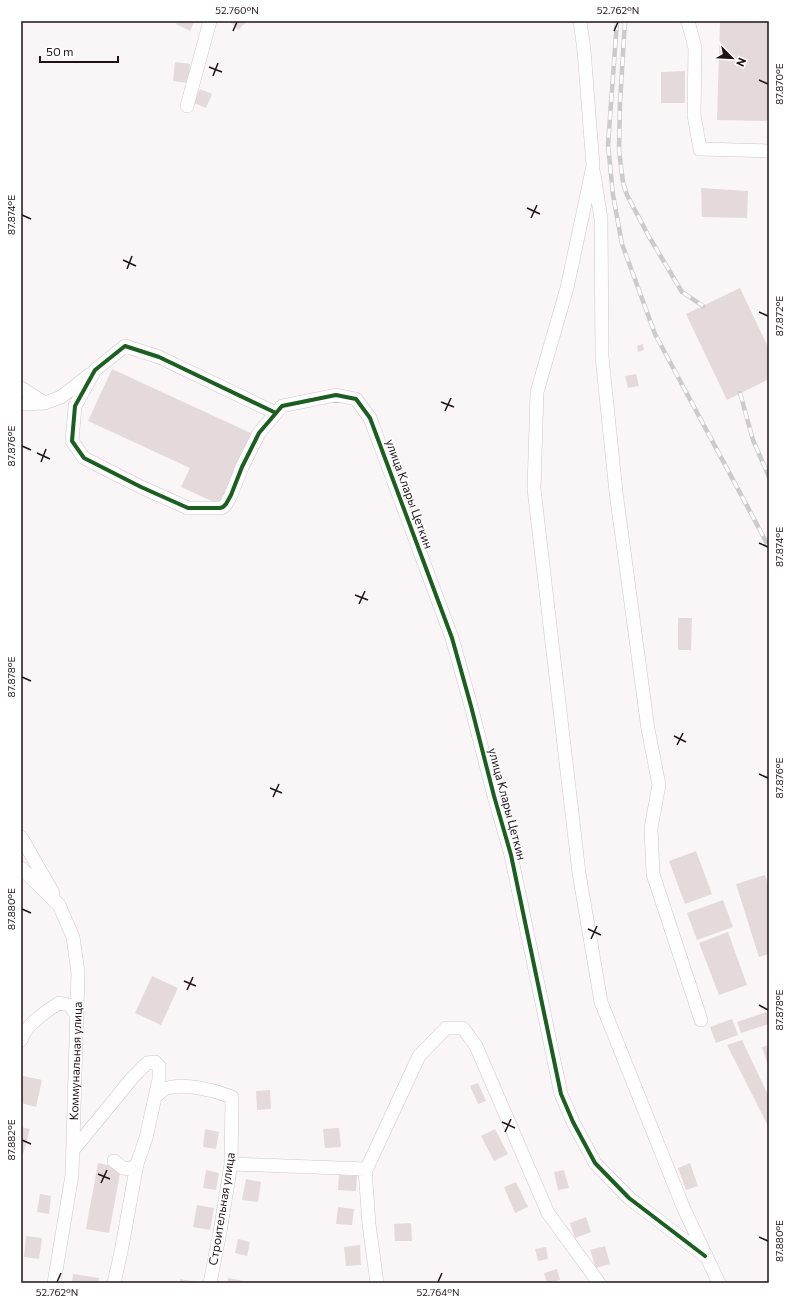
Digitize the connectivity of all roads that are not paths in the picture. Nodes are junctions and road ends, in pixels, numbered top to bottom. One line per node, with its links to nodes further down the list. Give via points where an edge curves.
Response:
1 (210, 21): 4 (street)
2 (580, 21): 6 (street)
3 (688, 21): 5 (street, via 695,48 694,116 700,149)
4 (187, 106)
5 (769, 151)
6 (593, 166): 16 (street, via 601,219 602,357 616,492 648,729 659,785 651,828 653,874); 24 (street, via 567,288 537,392 534,489 579,873 601,1002)
7 (95, 370): 9 (street, via 61,397); 11 (street, улица Клары Цеткин, via 125,346 159,357); 11 (street, улица Клары Цеткин, via 75,406 72,441 80,453 84,458 188,508 224,507 259,433)
8 (21, 388): 9 (street)
9 (45, 403): 10 (street)
10 (21, 404)
11 (276, 413): 24 (street, улица Клары Цеткин, via 282,406 336,395 356,400 370,418 452,638 467,690 511,855 561,1094 595,1163 629,1198)
12 (21, 837): 14 (street, Коммунальная улица)
13 (21, 868): 14 (street)
14 (59, 905): 15 (street, Коммунальная улица, via 73,937 78,973)
15 (77, 1015): 17 (street, via 69,1005 59,1003 30,1027); 19 (street, Коммунальная улица)
16 (701, 1020)
17 (21, 1040)
18 (155, 1097): 19 (street, Коммунальная улица, via 159,1079 159,1066 155,1062 147,1063 133,1077); 21 (street, Коммунальная улица); 22 (street, Строительная улица, via 166,1088 186,1087 219,1092 232,1097)
19 (74, 1148): 25 (street, Коммунальная улица)
20 (114, 1161): 21 (street, via 123,1168 131,1169)
21 (137, 1164): 26 (street, Коммунальная улица)
22 (231, 1164): 23 (street); 27 (street, Строительная улица)
23 (365, 1169): 28 (street); 29 (street, via 419,1056 446,1028 462,1028 476,1046 548,1213)
24 (705, 1256): 30 (street)
25 (54, 1283)
26 (114, 1283)
27 (210, 1283)
28 (377, 1283)
29 (599, 1283)
30 (719, 1283)

